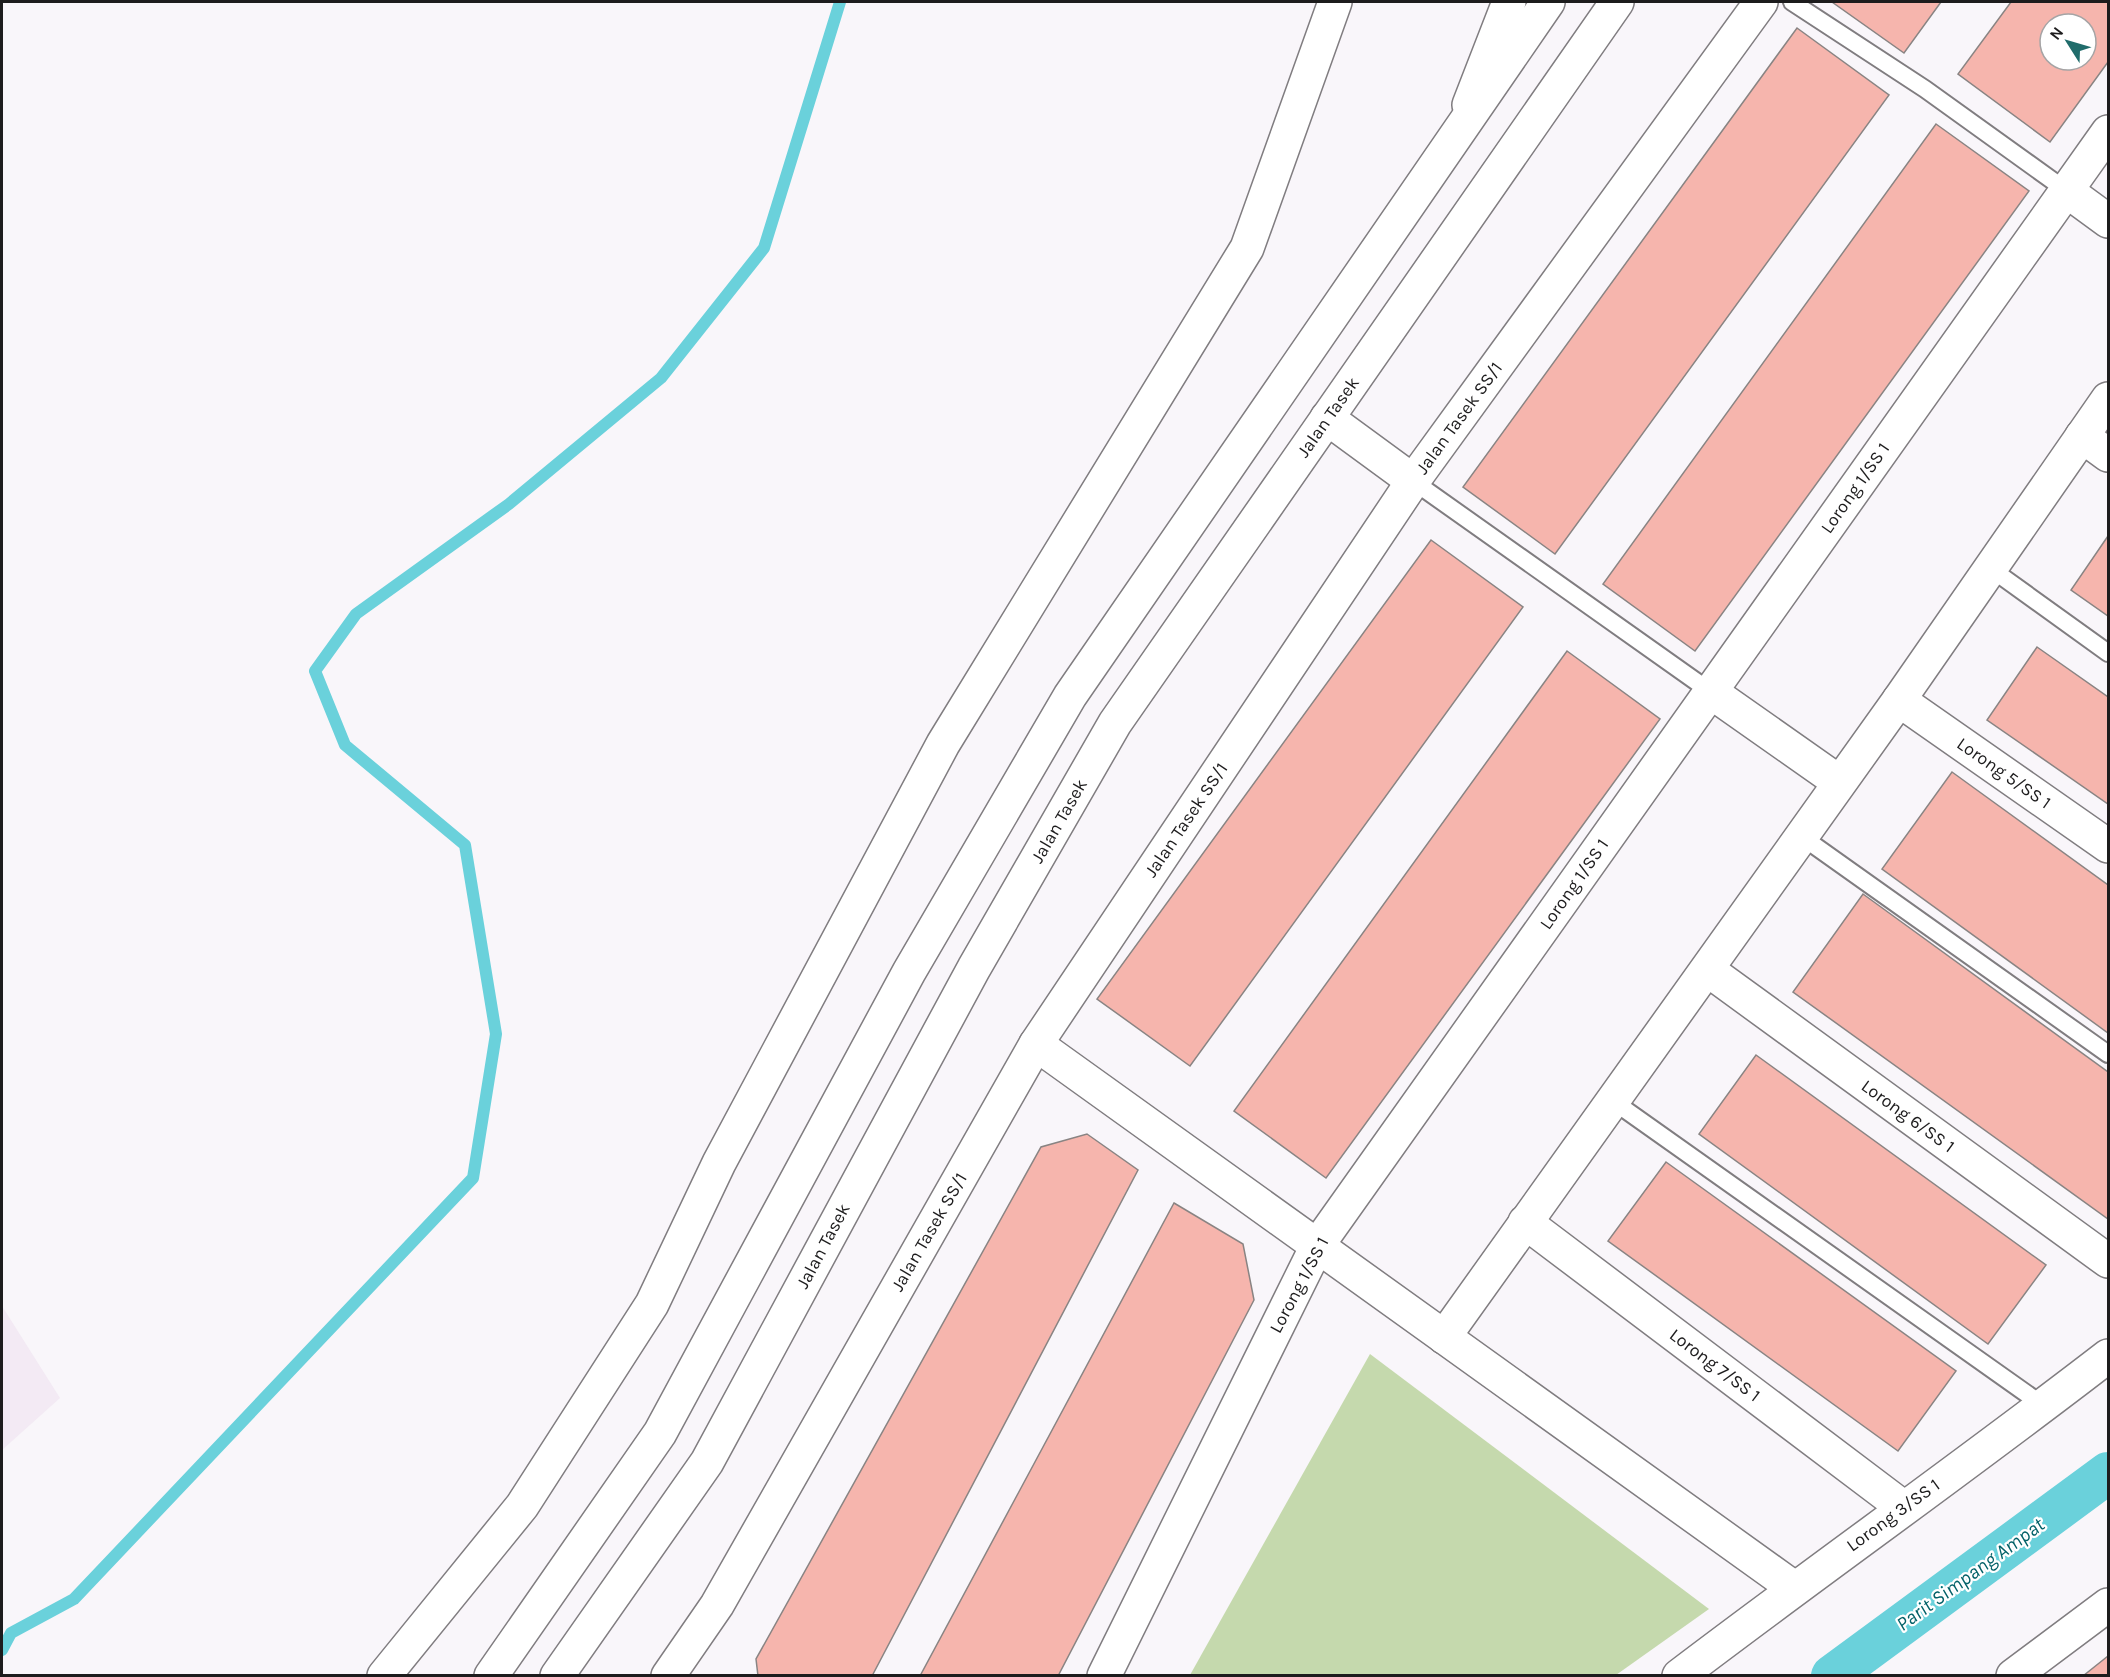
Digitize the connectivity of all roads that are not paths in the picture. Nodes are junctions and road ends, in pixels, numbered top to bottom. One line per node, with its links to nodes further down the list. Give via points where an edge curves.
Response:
1 (1335, 2): 36 (street, via 1247,248 943,744 719,1163 652,1304 522,1506)
2 (1509, 2): 7 (street)
3 (1548, 2): 7 (street)
4 (1617, 2): 12 (street, Jalan Tasek)
5 (1761, 2): 15 (street, Jalan Tasek SS/1)
6 (1791, 2): 9 (lane, via 1925,89)
7 (1461, 126): 37 (street, via 1070,696 909,972 660,1433)
8 (2109, 132): 9 (street, Lorong 1/SS 1)
9 (2067, 191): 10 (street); 18 (street, Lorong 1/SS 1)
10 (2109, 221)
11 (2109, 399): 13 (street)
12 (1327, 418): 15 (street); 38 (street, Jalan Tasek, via 1115,723 974,968 707,1462)
13 (2082, 436): 14 (street); 16 (street)
14 (2109, 455)
15 (1413, 481): 18 (lane); 24 (street, Jalan Tasek SS/1)
16 (1990, 568): 17 (lane); 19 (street)
17 (2109, 653)
18 (1710, 692): 20 (street); 28 (street, Lorong 1/SS 1)
19 (1899, 700): 20 (street); 22 (street, Lorong 5/SS 1)
20 (1839, 782): 21 (street)
21 (1801, 836): 23 (street); 25 (lane)
22 (2109, 846)
23 (1708, 970): 26 (street); 29 (street, Lorong 6/SS 1)
24 (1036, 1044): 28 (street); 39 (street, Jalan Tasek SS/1, via 717,1605)
25 (2109, 1054)
26 (1613, 1101): 27 (street); 32 (lane)
27 (1525, 1222): 30 (street); 33 (street, Lorong 7/SS 1)
28 (1317, 1246): 30 (street); 40 (street, Lorong 1/SS 1)
29 (2109, 1261)
30 (1444, 1337): 34 (street)
31 (2109, 1356): 32 (street, Lorong 3/SS 1)
32 (2044, 1406): 33 (street, Lorong 3/SS 1)
33 (1904, 1508): 34 (street, Lorong 3/SS 1)
34 (1794, 1588): 41 (street, Lorong 3/SS 1)
35 (2109, 1605): 42 (street)
36 (384, 1676)
37 (491, 1676)
38 (557, 1676)
39 (668, 1676)
40 (1104, 1676)
41 (1679, 1676)
42 (2013, 1676)

